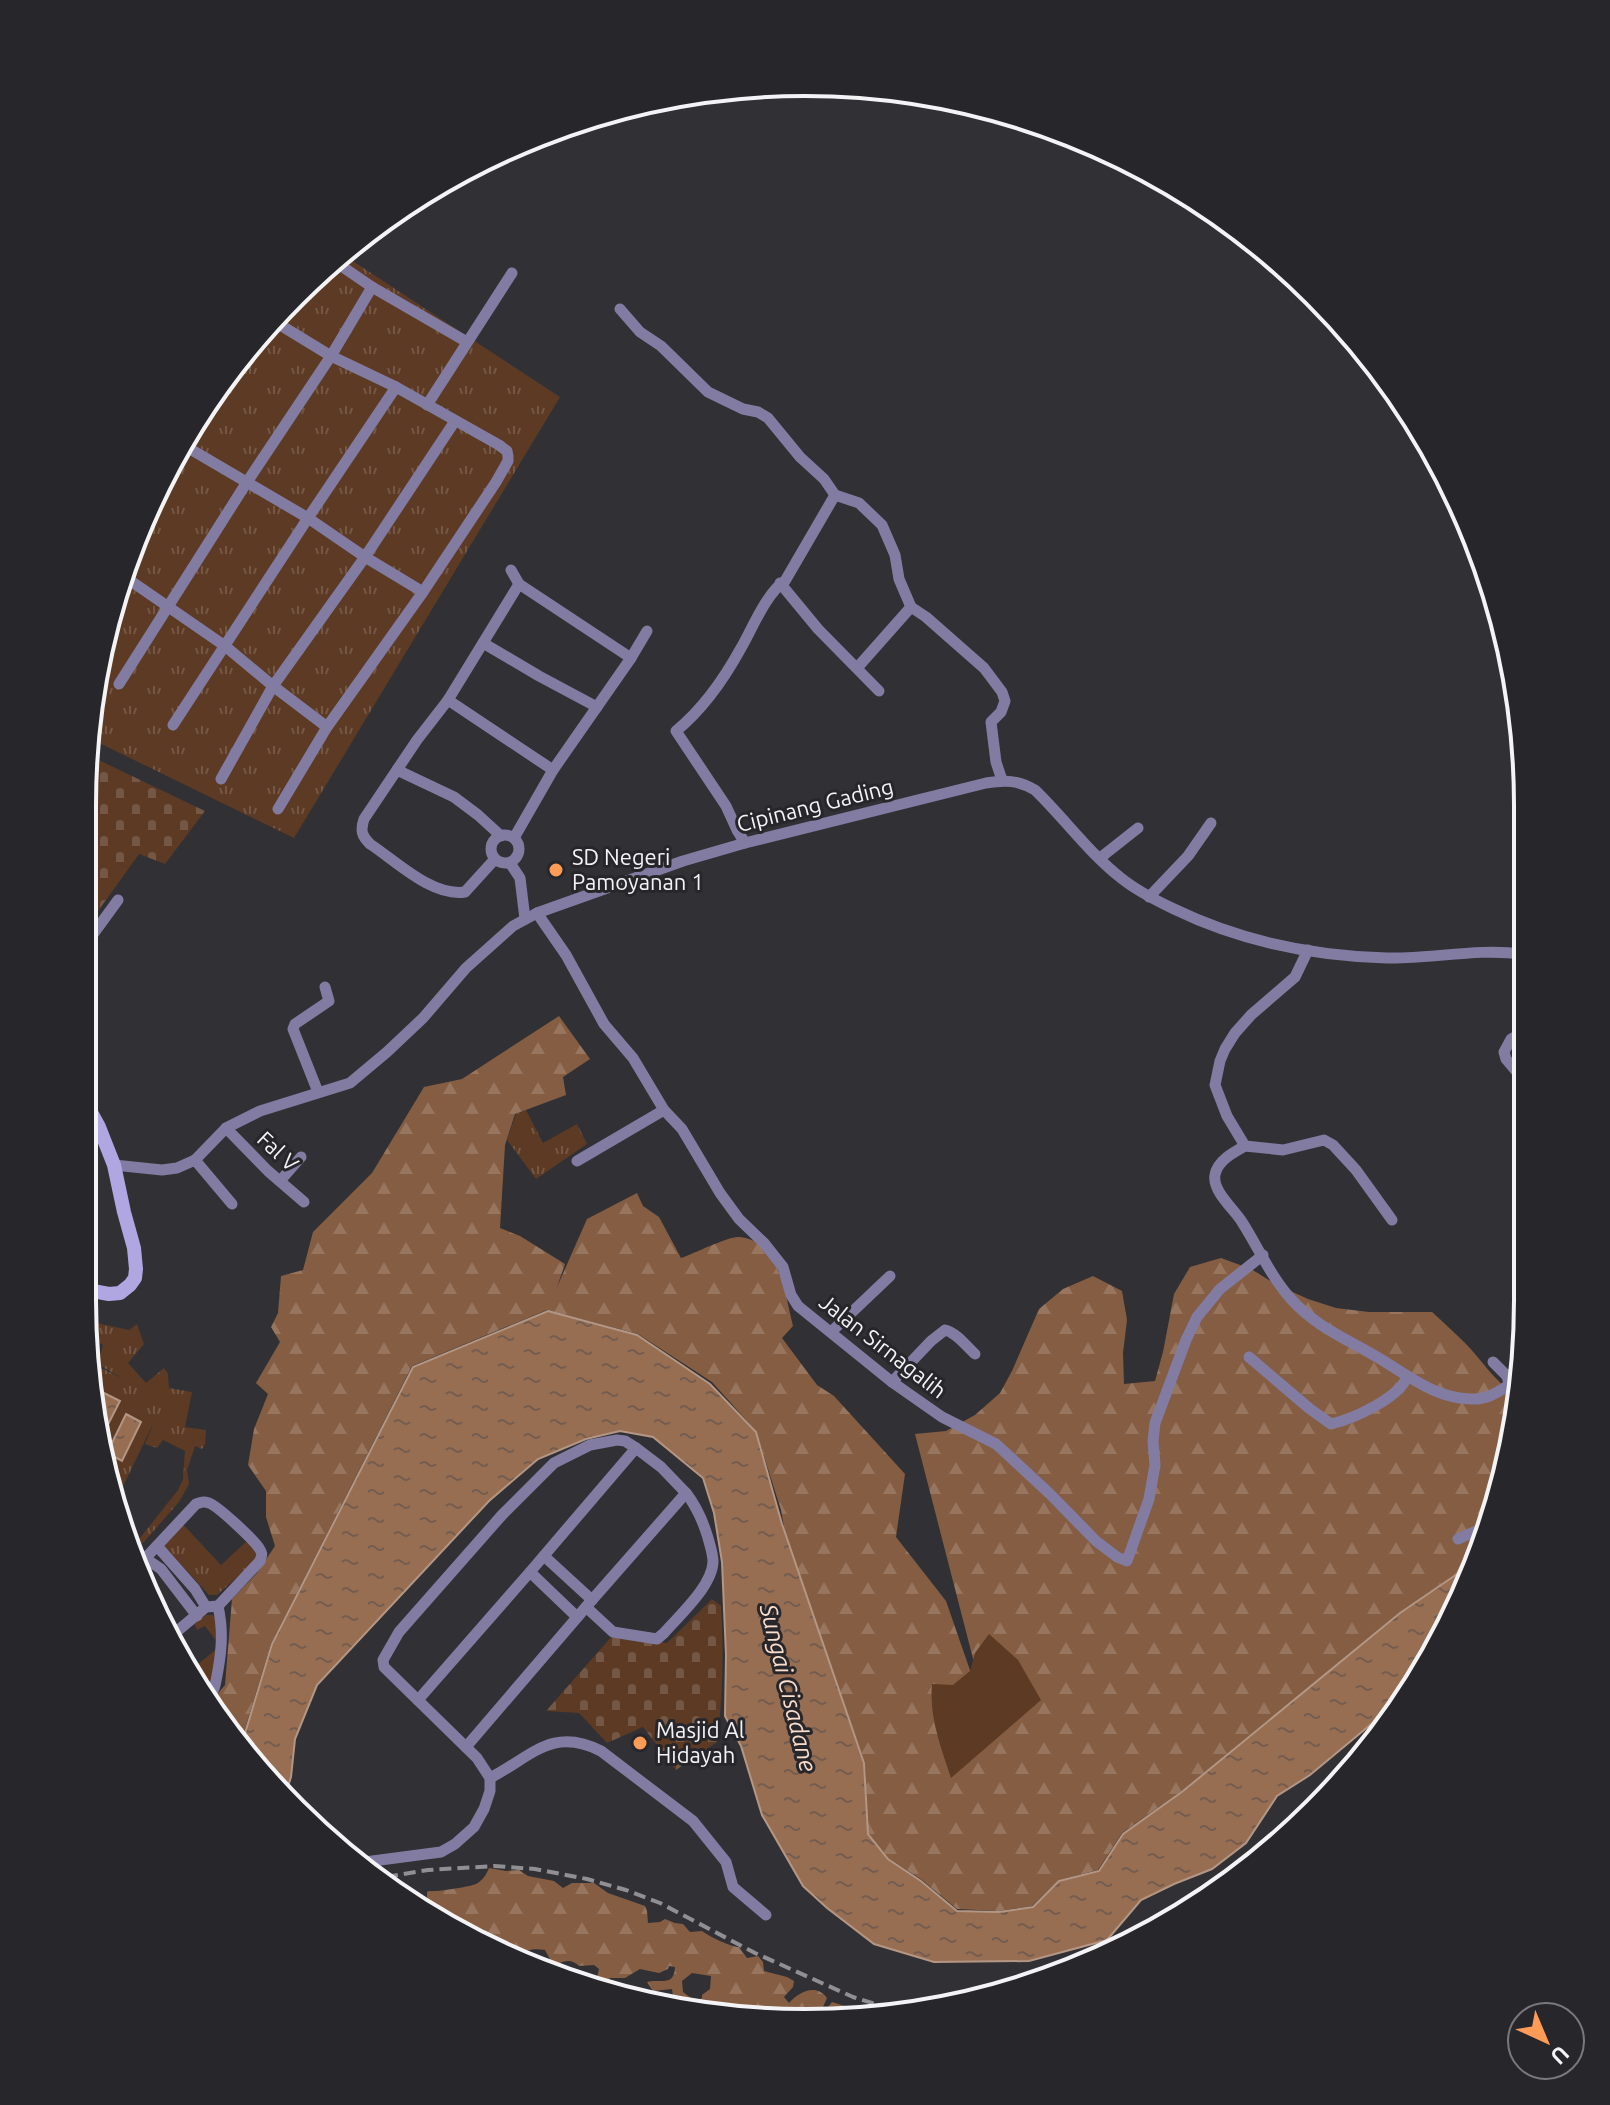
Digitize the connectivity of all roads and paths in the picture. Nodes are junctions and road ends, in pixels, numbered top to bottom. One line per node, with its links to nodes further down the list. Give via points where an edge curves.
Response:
1 (343, 267): 3 (street)
2 (512, 273): 6 (street)
3 (372, 287): 6 (street); 7 (street)
4 (620, 309): 13 (street, via 708,392 768,418)
5 (283, 327): 7 (street)
6 (467, 342): 9 (street)
7 (331, 356): 8 (street); 12 (street)
8 (396, 387): 9 (street); 14 (street)
9 (427, 405): 10 (street)
10 (455, 421): 15 (street); 20 (street, via 507,451 508,461)
11 (191, 450): 12 (street)
12 (247, 482): 14 (street); 21 (street)
13 (835, 495): 18 (street); 22 (street, via 859,503 882,525)
14 (308, 518): 15 (street); 25 (street)
15 (365, 557): 20 (street); 29 (street)
16 (511, 570): 19 (street)
17 (132, 582): 21 (street)
18 (780, 583): 27 (street); 44 (street, via 719,683 676,731)
19 (519, 584): 24 (street); 26 (street)
20 (423, 592): 34 (street)
21 (169, 606): 25 (street); 28 (street)
22 (911, 607): 27 (street); 38 (street, via 984,668 1002,692 1001,712 991,722)
23 (647, 631): 26 (street)
24 (483, 643): 31 (street); 32 (street)
25 (225, 646): 29 (street); 33 (street)
26 (631, 658): 32 (street)
27 (857, 668): 30 (street)
28 (119, 684)
29 (273, 686): 34 (street); 37 (street)
30 (879, 691)
31 (448, 700): 35 (street); 36 (street)
32 (597, 707): 36 (street)
33 (173, 725)
34 (327, 727): 39 (street)
35 (397, 770): 42 (street, via 454,797); 46 (street, via 364,819 362,837 426,882 454,893 465,892)
36 (553, 770): 43 (street)
37 (221, 779)
38 (1002, 780): 44 (street, Cipinang Gading); 45 (street, via 1035,790)
39 (278, 809)
40 (1211, 823): 48 (street)
41 (1138, 828): 45 (street)
42 (501, 836): 43 (street); 46 (street, via 493,844)
43 (514, 838): 47 (street, via 519,851)
44 (745, 843): 50 (street, Cipinang Gading)
45 (1100, 858): 48 (street)
46 (495, 859): 47 (street)
47 (510, 863): 51 (street, via 520,878)
48 (1149, 897): 53 (street, via 1229,932)
49 (118, 900): 52 (street)
50 (537, 913): 51 (street, Cipinang Gading); 59 (street, Jalan Sirnagalih)
51 (525, 919): 58 (street, Cipinang Gading, via 466,968 423,1018 359,1076)
52 (96, 930)
53 (1308, 950): 54 (street, via 1390,958); 64 (street, via 1295,977 1251,1015 1220,1061 1215,1085)
54 (1514, 954)
55 (325, 987): 58 (street, via 329,1001 293,1029)
56 (1514, 1037): 57 (street, via 1504,1052)
57 (1514, 1068)
58 (318, 1092): 61 (street, Cipinang Gading)
59 (664, 1110): 67 (street); 76 (street, Jalan Sirnagalih, via 682,1129 739,1219 783,1267 798,1306)
60 (96, 1122): 62 (main road)
61 (226, 1128): 66 (street, Cipinang Gading); 69 (street, Fal V)
62 (100, 1132): 63 (street); 68 (main road)
63 (96, 1133)
64 (1245, 1146): 72 (street, via 1283,1150 1324,1140 1356,1170); 73 (street, via 1218,1166 1214,1176)
65 (301, 1157): 69 (street)
66 (195, 1160): 68 (street, via 162,1170); 71 (street)
67 (577, 1161)
68 (114, 1165): 75 (main road, via 134,1248 135,1278 120,1293)
69 (280, 1181): 70 (street, Fal V)
70 (304, 1202)
71 (232, 1204)
72 (1392, 1220)
73 (1263, 1255): 80 (street, via 1290,1298 1312,1320); 81 (street, Jalan Sirnagalih, via 1220,1289 1186,1340 1155,1423 1149,1499 1127,1561 1096,1541 996,1444 942,1417)
74 (890, 1276): 76 (street)
75 (96, 1292)
76 (831, 1332): 81 (street, Jalan Sirnagalih)
77 (975, 1354): 81 (street, via 945,1330)
78 (1249, 1357): 80 (street, via 1331,1424 1391,1396)
79 (1493, 1362): 82 (street)
80 (1407, 1377): 83 (street, via 1448,1397 1473,1399)
81 (892, 1382)
82 (1509, 1383)
83 (1508, 1388)
84 (636, 1448): 85 (street); 89 (street); 99 (street, via 617,1440 590,1445 554,1463 399,1632 384,1667)
85 (686, 1493): 93 (street); 93 (street, via 707,1534 712,1570 664,1633 657,1639 613,1632)
86 (1475, 1532): 87 (street)
87 (1458, 1539)
88 (157, 1546): 90 (street); 94 (street); 94 (street, via 203,1502 259,1547 260,1561)
89 (544, 1556): 92 (street); 93 (street)
90 (145, 1558)
91 (147, 1563): 95 (street, via 161,1569)
92 (530, 1572): 96 (street); 99 (street)
93 (589, 1603): 96 (street)
94 (212, 1606): 95 (street); 98 (street, via 222,1624)
95 (197, 1616): 97 (street)
96 (577, 1617): 100 (street)
97 (178, 1631)
98 (213, 1691)
99 (418, 1700): 100 (street)
100 (466, 1747): 101 (street)
101 (490, 1778): 102 (street, via 484,1809 455,1844 441,1852); 103 (street, via 557,1741 587,1744 693,1821 726,1862 733,1887)
102 (372, 1861)
103 (766, 1915)

